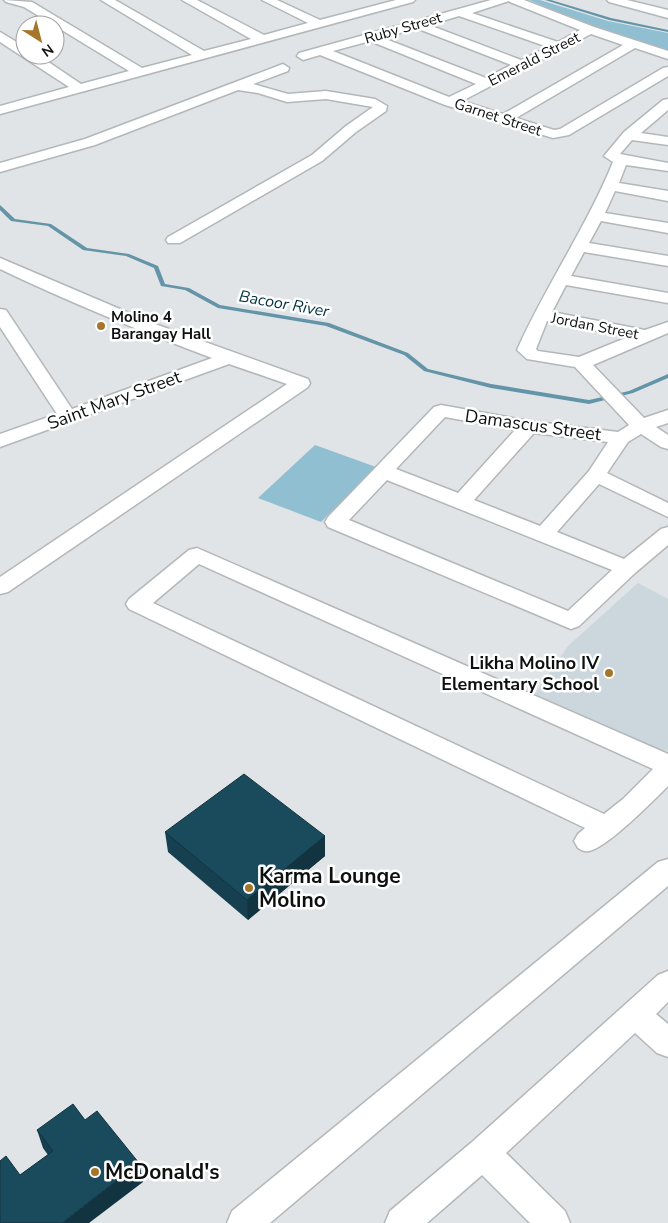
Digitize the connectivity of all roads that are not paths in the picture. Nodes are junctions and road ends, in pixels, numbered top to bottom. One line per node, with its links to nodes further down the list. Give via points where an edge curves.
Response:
1 (10, 0): 30 (street, via 44,12)
2 (107, 0): 24 (street)
3 (188, 0): 18 (street)
4 (268, 0): 13 (street)
5 (408, 0): 10 (street)
6 (504, 0): 11 (street, Ruby Street)
7 (514, 0): 15 (street)
8 (613, 0): 12 (street)
9 (359, 3): 10 (street, Ruby Street)
10 (374, 10): 13 (street)
11 (458, 12): 14 (street, Ruby Street); 21 (street)
12 (668, 14)
13 (319, 24): 18 (street)
14 (416, 24): 17 (street, Ruby Street); 27 (street)
15 (590, 30): 19 (street); 21 (street, Emerald Street)
16 (0, 36): 20 (street)
17 (370, 37): 22 (street, Ruby Street); 31 (street)
18 (263, 40): 24 (street)
19 (633, 44): 23 (street); 38 (street)
20 (15, 46)
21 (558, 46): 27 (street, Emerald Street)
22 (321, 51): 25 (street, Ruby Street); 34 (street, Garnet Street)
23 (668, 55)
24 (203, 56): 30 (street)
25 (303, 56)
26 (44, 65): 33 (street)
27 (522, 65): 31 (street, Emerald Street)
28 (283, 68): 32 (street)
29 (668, 72): 38 (street, Garnet Street, via 560,133 549,133)
30 (141, 73): 33 (street)
31 (486, 83): 34 (street, Emerald Street)
32 (237, 86): 43 (street, via 90,142); 48 (street, via 287,98 326,95 380,106 379,111 351,128 318,158)
33 (80, 89): 36 (street)
34 (450, 102): 38 (street, Garnet Street)
35 (668, 103): 37 (street)
36 (0, 110)
37 (662, 114): 39 (street)
38 (504, 119)
39 (629, 135): 40 (street); 41 (street, via 610,156)
40 (668, 141)
41 (621, 160): 42 (street); 44 (street)
42 (668, 167)
43 (0, 168)
44 (611, 186): 45 (street); 46 (street)
45 (668, 196)
46 (596, 216): 47 (street); 49 (street)
47 (668, 228)
48 (174, 240)
49 (579, 246): 50 (street); 52 (street)
50 (668, 261)
51 (0, 263): 58 (street, via 46,286)
52 (562, 279): 53 (street); 55 (street)
53 (668, 298)
54 (0, 314): 60 (street)
55 (542, 316): 57 (street, Jordan Street); 59 (street, via 528,352)
56 (668, 327): 57 (street)
57 (648, 336): 59 (street)
58 (227, 359): 60 (street, Saint Mary Street); 74 (street, via 301,383)
59 (581, 363): 62 (street)
60 (68, 416): 65 (street, Saint Mary Street)
61 (668, 416): 62 (street)
62 (642, 426): 64 (street); 66 (street)
63 (529, 427): 64 (street, Damascus Street); 67 (street, Damascus Street, via 441,411); 69 (street)
64 (621, 438): 68 (street, Damascus Street)
65 (0, 441)
66 (668, 443)
67 (384, 472): 69 (street); 73 (street, via 335,522 571,621)
68 (596, 475): 70 (street); 72 (street, Damascus Street)
69 (461, 502): 72 (street)
70 (668, 511)
71 (668, 534): 73 (street)
72 (543, 535): 73 (street)
73 (627, 568)
74 (0, 587)
75 (668, 765): 76 (street, via 197,555 138,604 597,834 632,806)
76 (668, 770)
77 (668, 870): 82 (street)
78 (668, 984): 79 (street)
79 (635, 1014): 80 (street); 81 (street)
80 (668, 1043)
81 (483, 1153): 83 (street); 84 (street)
82 (244, 1223)
83 (402, 1223)
84 (553, 1223)

